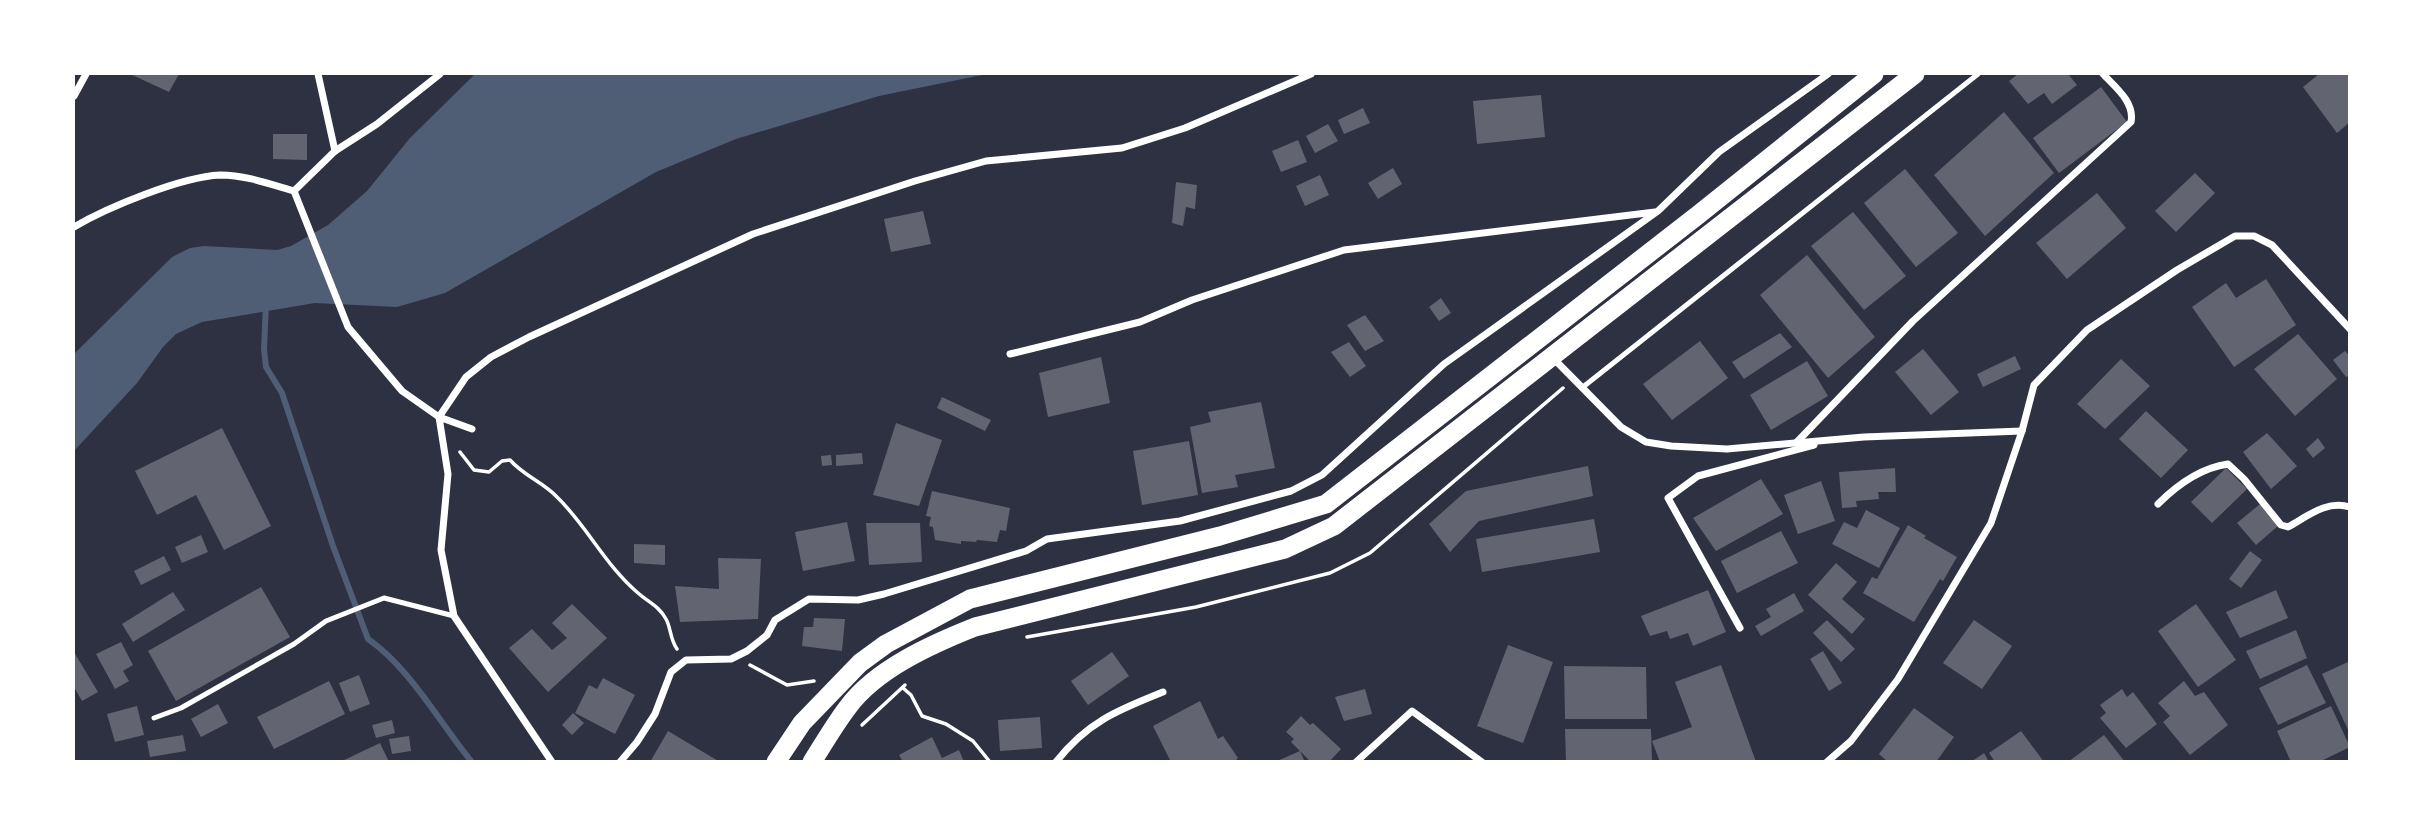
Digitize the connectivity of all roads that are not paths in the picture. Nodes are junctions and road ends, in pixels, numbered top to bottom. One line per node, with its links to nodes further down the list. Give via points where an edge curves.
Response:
1 (86, 74): 10 (street)
2 (318, 74): 11 (street)
3 (440, 74): 11 (street)
4 (1311, 74): 19 (street, via 1185,128 1122,148 986,161 753,234 491,358 466,377)
5 (1828, 74): 13 (street, via 1719,152)
6 (1874, 74): 32 (highway, via 1326,504 1220,536 970,599 860,663 802,723)
7 (1915, 74): 17 (highway)
8 (1978, 74): 18 (lane)
9 (2103, 74): 23 (street, via 2130,106 2131,122 1913,321)
10 (74, 96)
11 (335, 151): 12 (street)
12 (294, 191): 14 (street, via 240,177 195,179); 19 (street, via 348,327 402,391)
13 (1658, 211): 16 (street, via 1344,250 1140,322); 31 (street, via 1444,363 1322,475 1291,491 1180,521 1047,539 1026,551 884,594 858,600 810,598 775,620 747,651 731,659 686,660 671,672 655,714)
14 (74, 227)
15 (2350, 329): 21 (street, via 2272,244 2253,236 2235,236 2087,330 2034,385)
16 (1010, 354)
17 (1552, 357): 18 (street); 33 (highway, via 1322,532 1285,549 975,627 937,642 876,679 849,705)
18 (1583, 387): 23 (street, via 1621,426 1646,442 1695,449)
19 (439, 417): 20 (street); 26 (street, via 447,474 441,550)
20 (472, 429)
21 (2022, 431): 22 (street); 37 (street, via 1991,523 1898,679 1852,741)
22 (1832, 440): 23 (street); 27 (street, via 1698,476 1668,498)
23 (1796, 443)
24 (2158, 504): 25 (street, via 2205,469 2228,464 2280,525 2288,527 2323,507)
25 (2350, 507)
26 (454, 616): 29 (lane, via 384,598 333,618 181,708); 30 (street)
27 (1740, 628)
28 (1163, 692): 34 (street, via 1108,714 1070,743)
29 (154, 718)
30 (552, 761)
31 (620, 761)
32 (776, 761)
33 (812, 761)
34 (1056, 761)
35 (1356, 761): 36 (street, via 1412,711)
36 (1482, 761)
37 (1827, 761)

